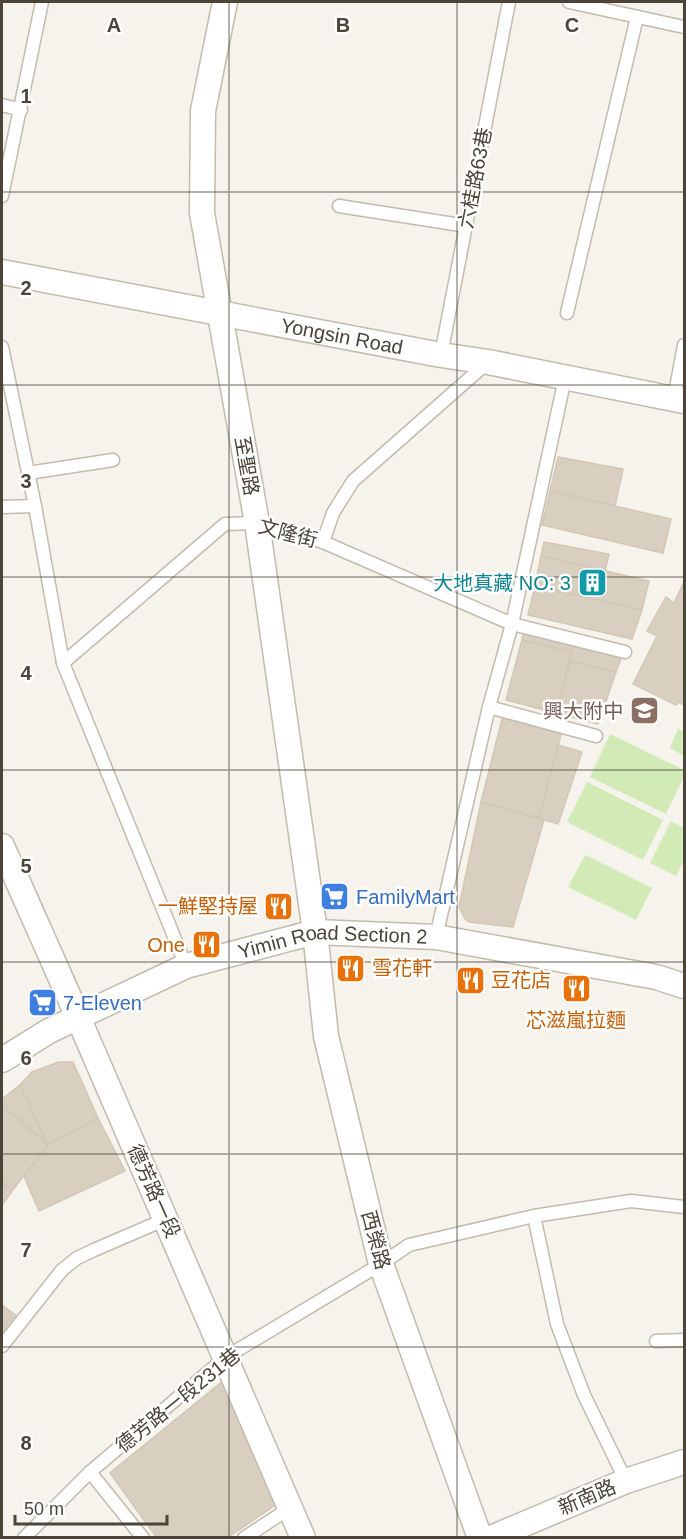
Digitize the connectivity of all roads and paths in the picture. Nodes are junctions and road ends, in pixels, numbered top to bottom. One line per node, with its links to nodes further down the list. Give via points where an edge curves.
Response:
1 (42, 2): 8 (lane)
2 (225, 2): 13 (street, 至聖路, via 203,111 202,213)
3 (508, 2): 11 (lane, 六桂路63巷)
4 (569, 2): 5 (lane)
5 (637, 17): 6 (lane); 14 (lane)
6 (684, 27)
7 (2, 105): 8 (lane)
8 (21, 110): 9 (lane)
9 (2, 196)
10 (339, 206): 11 (lane)
11 (467, 226): 17 (lane, 六桂路63巷)
12 (2, 272): 13 (street, Yongsin Road)
13 (220, 312): 17 (street, Yongsin Road); 25 (street, 至聖路)
14 (567, 313)
15 (684, 345): 20 (lane)
16 (2, 346): 22 (lane)
17 (441, 355): 18 (street, Yongsin Road)
18 (488, 362): 19 (street, Yongsin Road); 26 (lane, via 353,481 333,513)
19 (566, 378): 20 (street, Yongsin Road); 27 (lane)
20 (679, 400)
21 (113, 460): 22 (lane)
22 (28, 473): 23 (lane)
23 (35, 506): 24 (lane); 29 (lane)
24 (2, 507)
25 (257, 523): 26 (lane, 文隆街); 29 (lane, 文隆街, via 225,524); 33 (street, 至聖路)
26 (323, 542): 27 (lane, 文隆街)
27 (513, 624): 28 (lane, 文隆街); 30 (lane)
28 (625, 652)
29 (63, 663): 35 (lane)
30 (489, 707): 31 (lane); 34 (lane)
31 (596, 736)
32 (2, 846): 37 (street, 德芳路一段)
33 (315, 932): 34 (street, Yimin Road Section 2); 35 (street, Yimin Road Section 2); 42 (street, 西榮路, via 326,1036)
34 (436, 937): 36 (street, Yimin Road Section 2, via 656,977)
35 (186, 966): 37 (street, Yimin Road Section 2)
36 (684, 986)
37 (78, 1017): 38 (street, Yimin Road Section 2); 41 (street, 德芳路一段)
38 (2, 1060)
39 (684, 1207): 40 (lane, via 632,1202)
40 (534, 1216): 42 (lane, 德芳路一段231巷, via 408,1245); 49 (lane, via 557,1324 584,1395)
41 (166, 1219): 45 (lane, via 77,1258 62,1270); 46 (street, 德芳路一段)
42 (381, 1264): 46 (lane, 德芳路一段231巷); 55 (street, 西榮路)
43 (684, 1340): 44 (lane)
44 (656, 1341)
45 (2, 1346)
46 (226, 1357): 48 (lane, 德芳路一段231巷); 50 (street, 德芳路一段)
47 (684, 1462): 49 (street, 新南路)
48 (90, 1472): 51 (lane, 德芳路一段231巷); 52 (lane)
49 (626, 1481): 56 (street, 新南路)
50 (290, 1508): 53 (lane); 54 (street, 德芳路一段)
51 (24, 1538)
52 (143, 1538)
53 (244, 1538)
54 (303, 1538)
55 (480, 1538)
56 (491, 1538)

